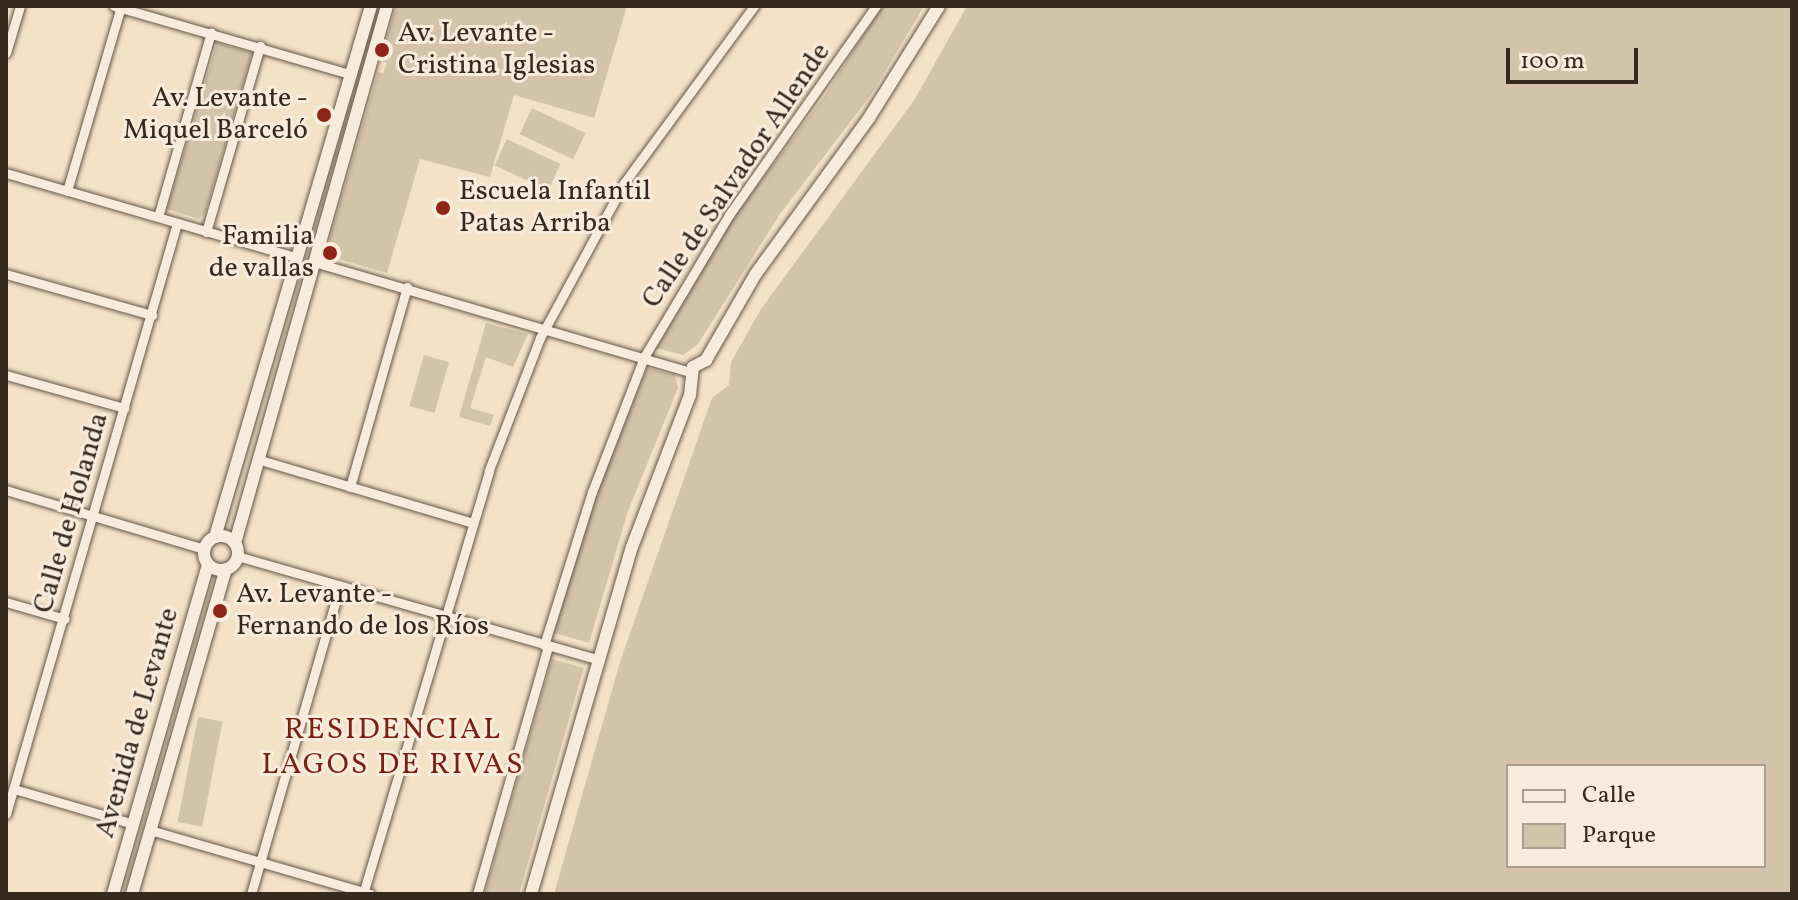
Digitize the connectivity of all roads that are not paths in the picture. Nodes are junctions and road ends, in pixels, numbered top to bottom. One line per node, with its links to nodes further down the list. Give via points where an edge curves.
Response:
1 (20, 6): 10 (street)
2 (371, 6): 11 (street)
3 (387, 6): 18 (street)
4 (754, 6): 22 (street, via 624,183)
5 (876, 6): 23 (street, Calle de Salvador Allende, via 722,226)
6 (939, 6): 24 (street, via 869,118 755,275 706,360)
7 (118, 7): 8 (street); 13 (street)
8 (211, 32): 9 (street); 14 (street)
9 (260, 46): 11 (street); 16 (street)
10 (6, 53)
11 (350, 74): 17 (street)
12 (6, 173): 13 (street)
13 (67, 191): 14 (street)
14 (158, 217): 15 (street)
15 (177, 223): 16 (street); 21 (street, Calle de Holanda)
16 (206, 232): 17 (street)
17 (296, 257): 32 (street)
18 (314, 262): 20 (street); 27 (street)
19 (6, 274): 21 (street)
20 (407, 287): 22 (street); 28 (street)
21 (152, 315): 26 (street, Calle de Holanda)
22 (544, 329): 23 (street); 31 (street, via 504,425)
23 (644, 357): 24 (street); 41 (street, Calle de Salvador Allende, via 597,479)
24 (691, 372): 42 (street, via 694,383 647,502)
25 (6, 375): 26 (street)
26 (124, 408): 30 (street, Calle de Holanda)
27 (257, 459): 28 (street); 34 (street)
28 (350, 487): 31 (street)
29 (6, 490): 30 (street)
30 (92, 515): 33 (street); 40 (street, Calle de Holanda)
31 (473, 523): 39 (street)
32 (215, 537): 33 (street); 34 (street)
33 (204, 549): 35 (street)
34 (236, 550): 36 (street); 37 (street)
35 (208, 564): 36 (street); 45 (street, Avenida de Levante)
36 (226, 569): 46 (street, Avenida de Levante)
37 (340, 586): 39 (street); 47 (street)
38 (6, 602): 40 (street)
39 (445, 617): 41 (street); 48 (street)
40 (65, 619): 43 (street, Calle de Holanda)
41 (546, 646): 42 (street); 52 (street, Calle de Salvador Allende)
42 (599, 660): 53 (street)
43 (14, 789): 44 (street, Calle de Holanda); 45 (street)
44 (6, 814)
45 (134, 824): 49 (street, Avenida de Levante)
46 (150, 830): 47 (street); 50 (street, Avenida de Levante)
47 (260, 862): 48 (street); 51 (street)
48 (365, 893)
49 (113, 894)
50 (132, 894)
51 (251, 894)
52 (477, 894)
53 (531, 894)

